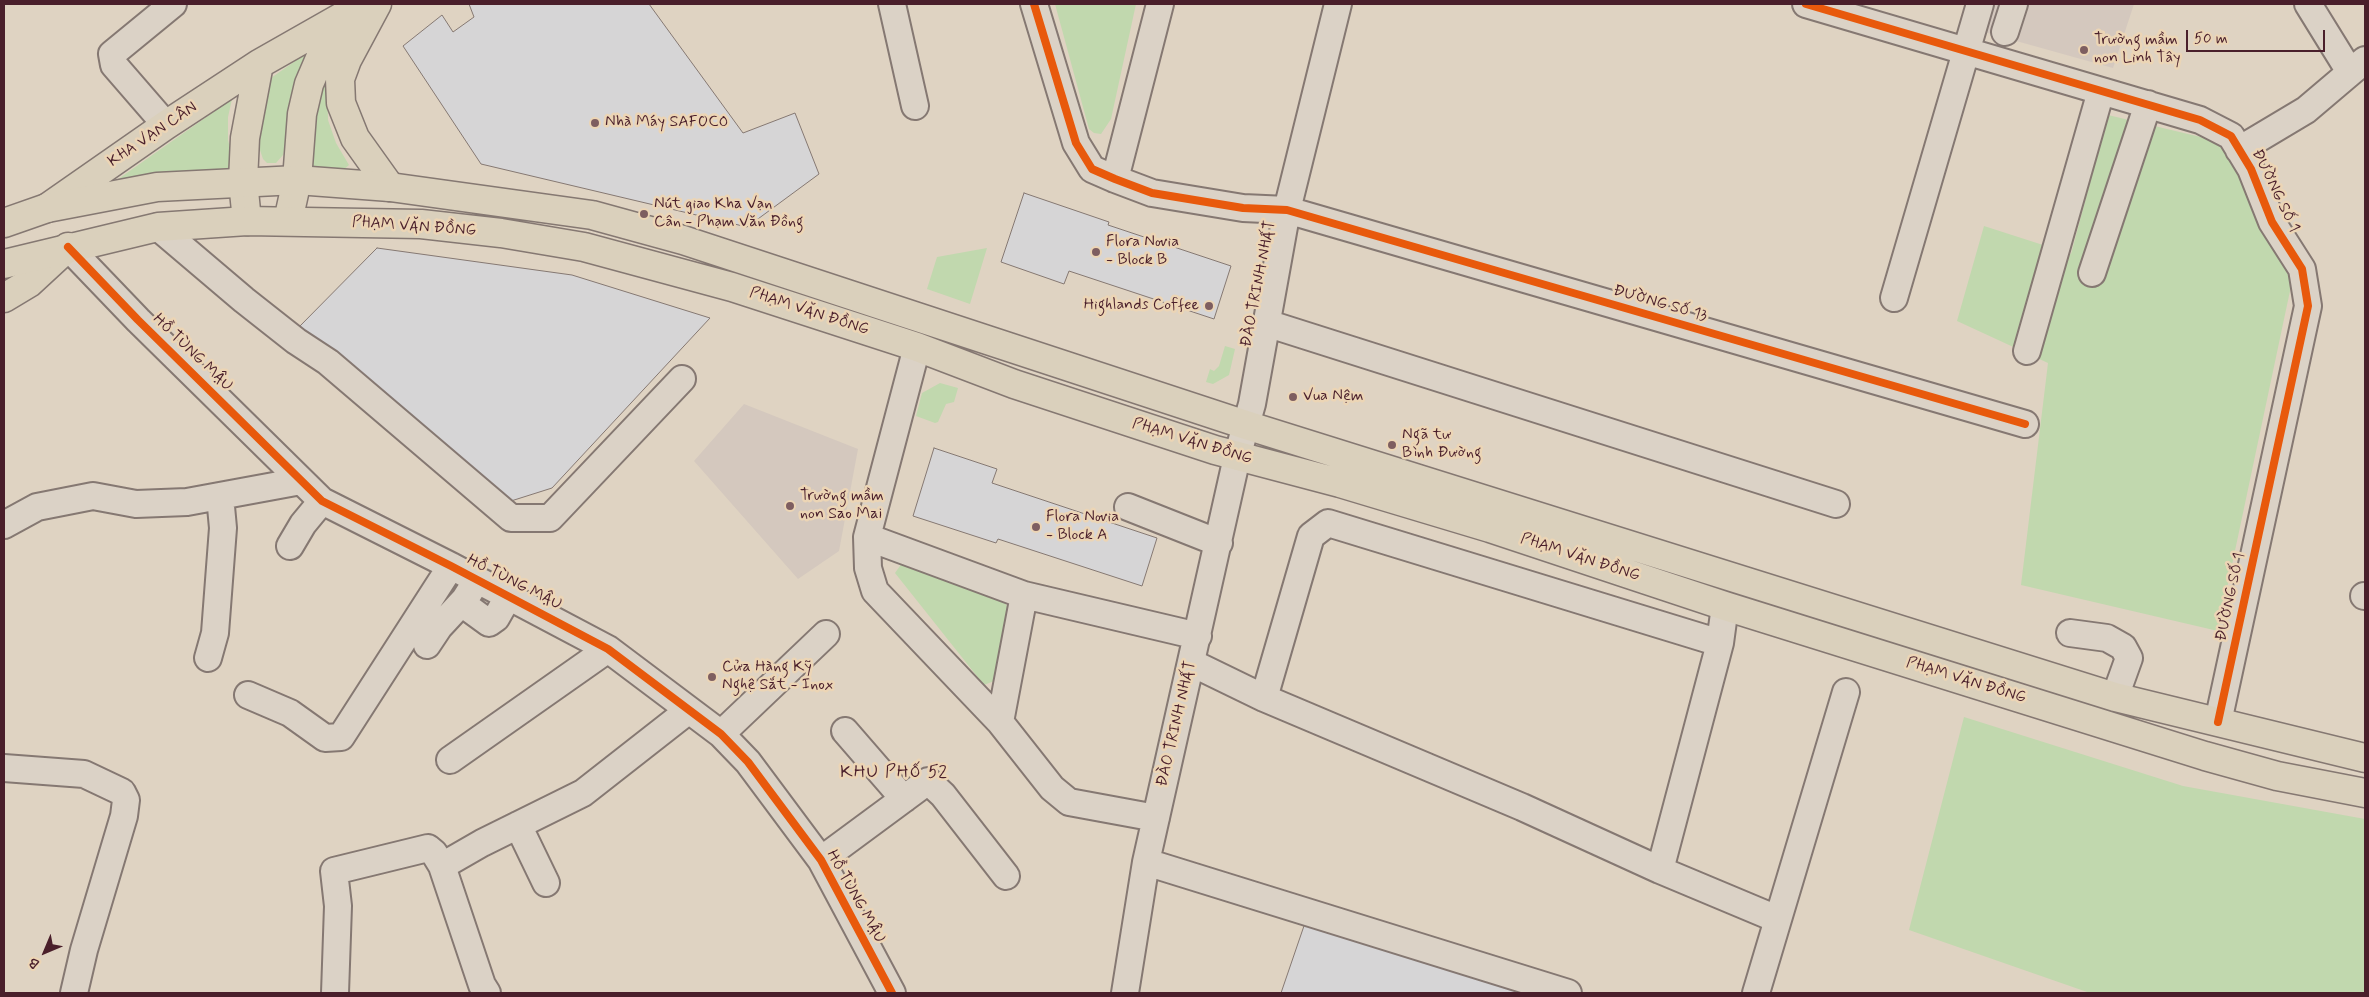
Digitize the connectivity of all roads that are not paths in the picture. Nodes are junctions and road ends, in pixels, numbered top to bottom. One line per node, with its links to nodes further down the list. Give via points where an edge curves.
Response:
1 (173, 4): 19 (street, via 112,54 114,65)
2 (377, 4): 24 (main road, via 340,79 341,103 355,138)
3 (892, 4): 18 (street)
4 (1034, 4): 21 (street, ĐƯỜNG SỐ 13, via 1076,143 1092,169)
5 (1160, 4): 21 (street)
6 (1338, 4): 26 (street, ĐÀO TRINH NHẤT)
7 (1806, 4): 13 (street, ĐƯỜNG SỐ 1)
8 (1980, 4): 13 (street)
9 (2014, 4): 12 (street)
10 (2308, 4): 15 (street)
11 (358, 9): 14 (main road, KHA VẠN CÂN); 22 (main road, KHA VẠN CÂN, via 321,56 309,84 302,114)
12 (2005, 32)
13 (1968, 51): 16 (street, ĐƯỜNG SỐ 1); 35 (street)
14 (260, 64): 19 (main road, KHA VẠN CÂN); 23 (main road, via 248,116)
15 (2358, 66): 20 (street, via 2306,110)
16 (2101, 90): 17 (street, ĐƯỜNG SỐ 1); 38 (street)
17 (2148, 104): 20 (street, ĐƯỜNG SỐ 1, via 2200,120 2231,136); 33 (street)
18 (915, 106)
19 (166, 125): 25 (main road, KHA VẠN CÂN)
20 (2239, 150): 70 (street, ĐƯỜNG SỐ 1, via 2251,169 2272,222 2302,269 2308,306)
21 (1115, 179): 26 (street, ĐƯỜNG SỐ 13, via 1152,193 1243,208)
22 (297, 180): 23 (main road, PHẠM VĂN ĐỒNG); 24 (main road, PHẠM VĂN ĐỒNG); 28 (main road, KHA VẠN CÂN)
23 (243, 181): 25 (main road, PHẠM VĂN ĐỒNG, via 156,187); 27 (main road)
24 (390, 187): 41 (main road, PHẠM VĂN ĐỒNG, via 592,215 682,240)
25 (48, 208): 29 (main road, PHẠM VĂN ĐỒNG)
26 (1287, 210): 36 (street, ĐÀO TRINH NHẤT); 40 (street, ĐƯỜNG SỐ 13)
27 (247, 221): 28 (main road, PHẠM VĂN ĐỒNG); 30 (main road, PHẠM VĂN ĐỒNG)
28 (288, 221): 37 (main road, PHẠM VĂN ĐỒNG, via 421,224 584,247 732,287)
29 (4, 223)
30 (158, 227): 31 (main road, PHẠM VĂN ĐỒNG); 39 (street, via 259,312 328,362 511,518 550,518)
31 (68, 247): 32 (main road, PHẠM VĂN ĐỒNG); 34 (main road, via 29,283); 43 (street, HỒ TÙNG MẬU)
32 (4, 264)
33 (2092, 273)
34 (4, 298)
35 (1894, 298)
36 (1266, 323): 41 (street, ĐÀO TRINH NHẤT); 46 (street)
37 (917, 347): 42 (main road, PHẠM VĂN ĐỒNG, via 1014,384); 49 (street)
38 (2027, 350)
39 (682, 379)
40 (2025, 424)
41 (1246, 425): 42 (street, ĐÀO TRINH NHẤT); 66 (main road, PHẠM VĂN ĐỒNG)
42 (1237, 457): 50 (street, ĐÀO TRINH NHẤT); 55 (main road, PHẠM VĂN ĐỒNG, via 1340,483 1490,528)
43 (301, 481): 44 (street); 45 (street, HỒ TÙNG MẬU)
44 (220, 496): 48 (street, via 187,502 136,504 93,496 37,507); 62 (street, via 223,528 215,633)
45 (322, 501): 51 (street); 52 (street, HỒ TÙNG MẬU)
46 (1836, 504)
47 (1128, 507): 50 (street)
48 (4, 525)
49 (867, 537): 54 (street); 69 (street, via 868,568 875,592)
50 (1219, 543): 58 (street, ĐÀO TRINH NHẤT)
51 (290, 546)
52 (451, 566): 53 (street, HỒ TÙNG MẬU); 65 (street, via 341,738 325,738 290,713)
53 (471, 589): 60 (street, via 439,627); 61 (street, HỒ TÙNG MẬU, via 508,598)
54 (1024, 595): 58 (street); 69 (street)
55 (1725, 606): 59 (street); 76 (main road, PHẠM VĂN ĐỒNG, via 2205,756 2277,776)
56 (2070, 633): 66 (street, via 2107,638 2124,648 2129,658)
57 (826, 634): 72 (street)
58 (1198, 636): 63 (street, ĐÀO TRINH NHẤT)
59 (1720, 643): 67 (street, via 1328,523 1311,536); 83 (street)
60 (428, 646)
61 (608, 649): 68 (street, HỒ TÙNG MẬU); 74 (street)
62 (208, 658)
63 (1192, 663): 67 (street); 78 (street, ĐÀO TRINH NHẤT)
64 (1846, 692): 86 (street)
65 (248, 695)
66 (2115, 697): 70 (main road, PHẠM VĂN ĐỒNG)
67 (1264, 698): 83 (street)
68 (690, 710): 72 (street, HỒ TÙNG MẬU); 79 (street, via 583,793)
69 (1000, 722): 78 (street, via 1052,788 1069,802)
70 (2218, 722): 73 (main road, PHẠM VĂN ĐỒNG)
71 (845, 731): 77 (street)
72 (721, 734): 80 (street, HỒ TÙNG MẬU, via 748,762)
73 (2365, 758)
74 (450, 760)
75 (4, 768): 89 (street, via 84,774 122,792 126,800)
76 (2365, 793)
77 (904, 799): 80 (street); 84 (street, via 928,781 943,795)
78 (1156, 818): 81 (street, ĐÀO TRINH NHẤT)
79 (518, 825): 82 (street); 85 (street)
80 (821, 860): 88 (street, HỒ TÙNG MẬU)
81 (1146, 862): 92 (street, ĐÀO TRINH NHẤT); 93 (street)
82 (442, 866): 90 (street, via 434,853 423,848 334,871 338,906); 91 (street)
83 (1660, 870): 86 (street)
84 (1006, 876)
85 (546, 883)
86 (1777, 919): 87 (street)
87 (1763, 991)
88 (888, 992)
89 (74, 993)
90 (335, 993)
91 (487, 993)
92 (1125, 993)
93 (1568, 993)

